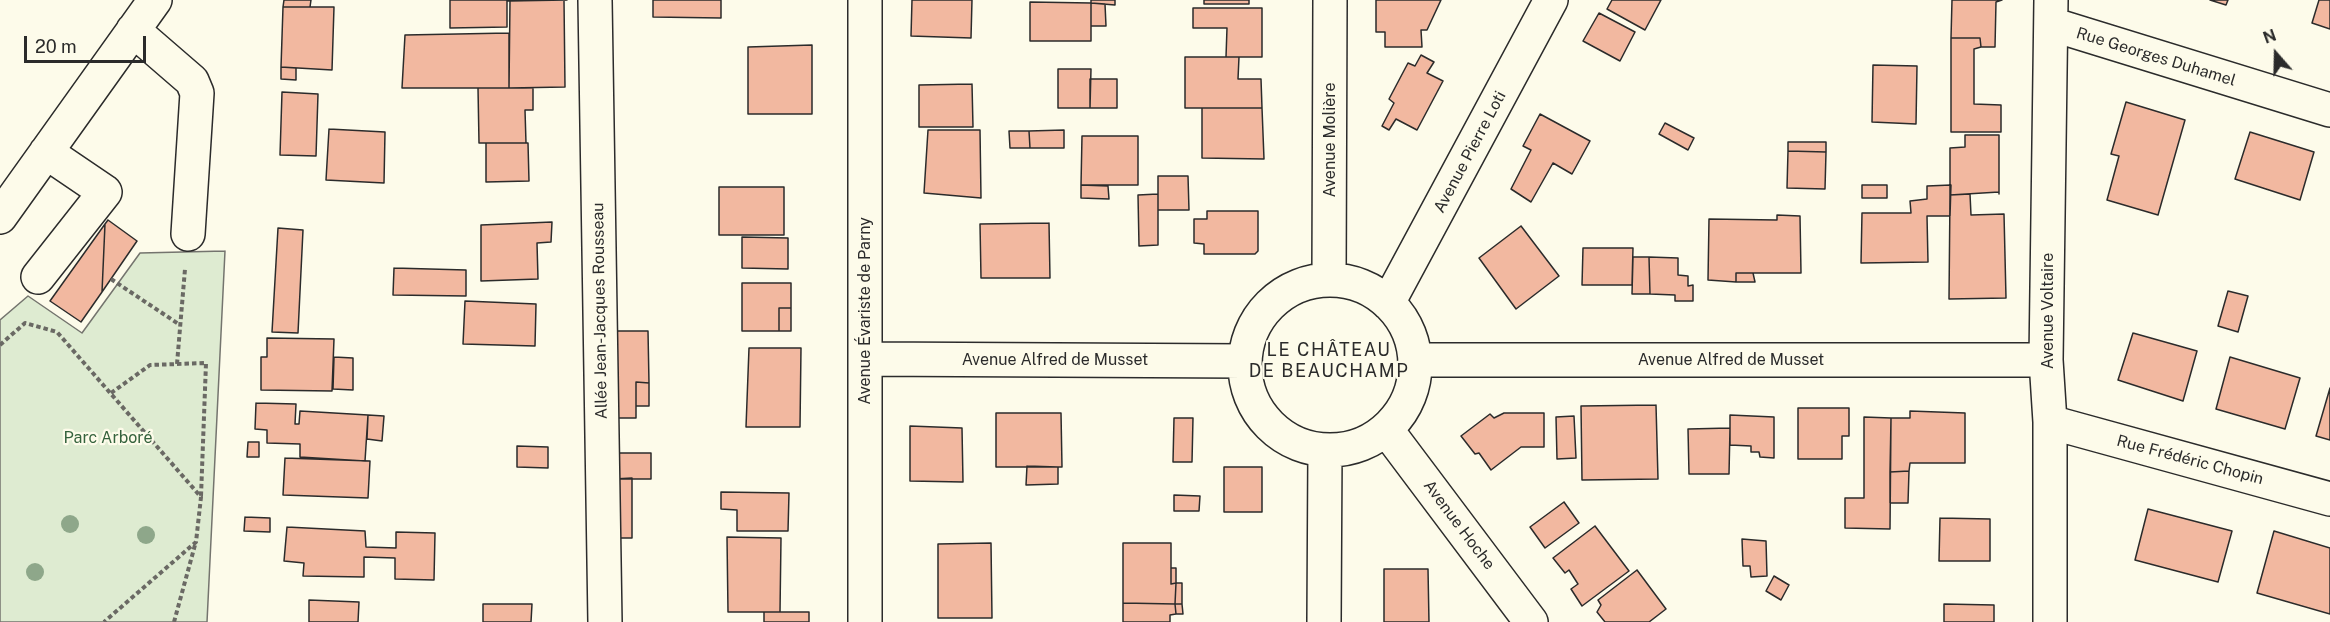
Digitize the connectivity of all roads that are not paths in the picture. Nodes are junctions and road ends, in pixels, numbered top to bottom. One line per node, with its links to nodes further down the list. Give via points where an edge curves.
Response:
1 (155, 0): 7 (street)
2 (595, 0): 23 (street, Allée Jean-Jacques Rousseau)
3 (865, 0): 15 (street, Avenue Évariste de Parny)
4 (1330, 0): 13 (street, Avenue Molière)
5 (1551, 0): 14 (street, Avenue Pierre Loti)
6 (2051, 12): 8 (street, Rue Georges Duhamel); 17 (street, Avenue Voltaire)
7 (133, 30): 9 (street); 11 (street, via 192,81 197,93)
8 (2330, 110)
9 (46, 152): 10 (street); 12 (street, via 105,192)
10 (0, 217)
11 (188, 234)
12 (38, 277)
13 (1329, 279): 14 (street, via 1371,290); 18 (street, via 1304,283 1281,295 1262,313 1249,336)
14 (1388, 303): 16 (street, via 1407,330)
15 (866, 359): 18 (street, Avenue Alfred de Musset); 24 (street, Avenue Évariste de Parny)
16 (1415, 360): 17 (street, Avenue Alfred de Musset); 20 (street, via 1409,394)
17 (2046, 360): 19 (street, Avenue Voltaire)
18 (1244, 361): 21 (street, via 1247,388 1258,412 1276,431 1299,444)
19 (2050, 422): 22 (street, Rue Frédéric Chopin); 27 (street, Avenue Voltaire)
20 (1386, 429): 21 (street, via 1368,441); 26 (street, Avenue Hoche)
21 (1325, 450): 25 (street)
22 (2330, 499)
23 (605, 622)
24 (865, 622)
25 (1324, 622)
26 (1531, 622)
27 (2050, 622)

